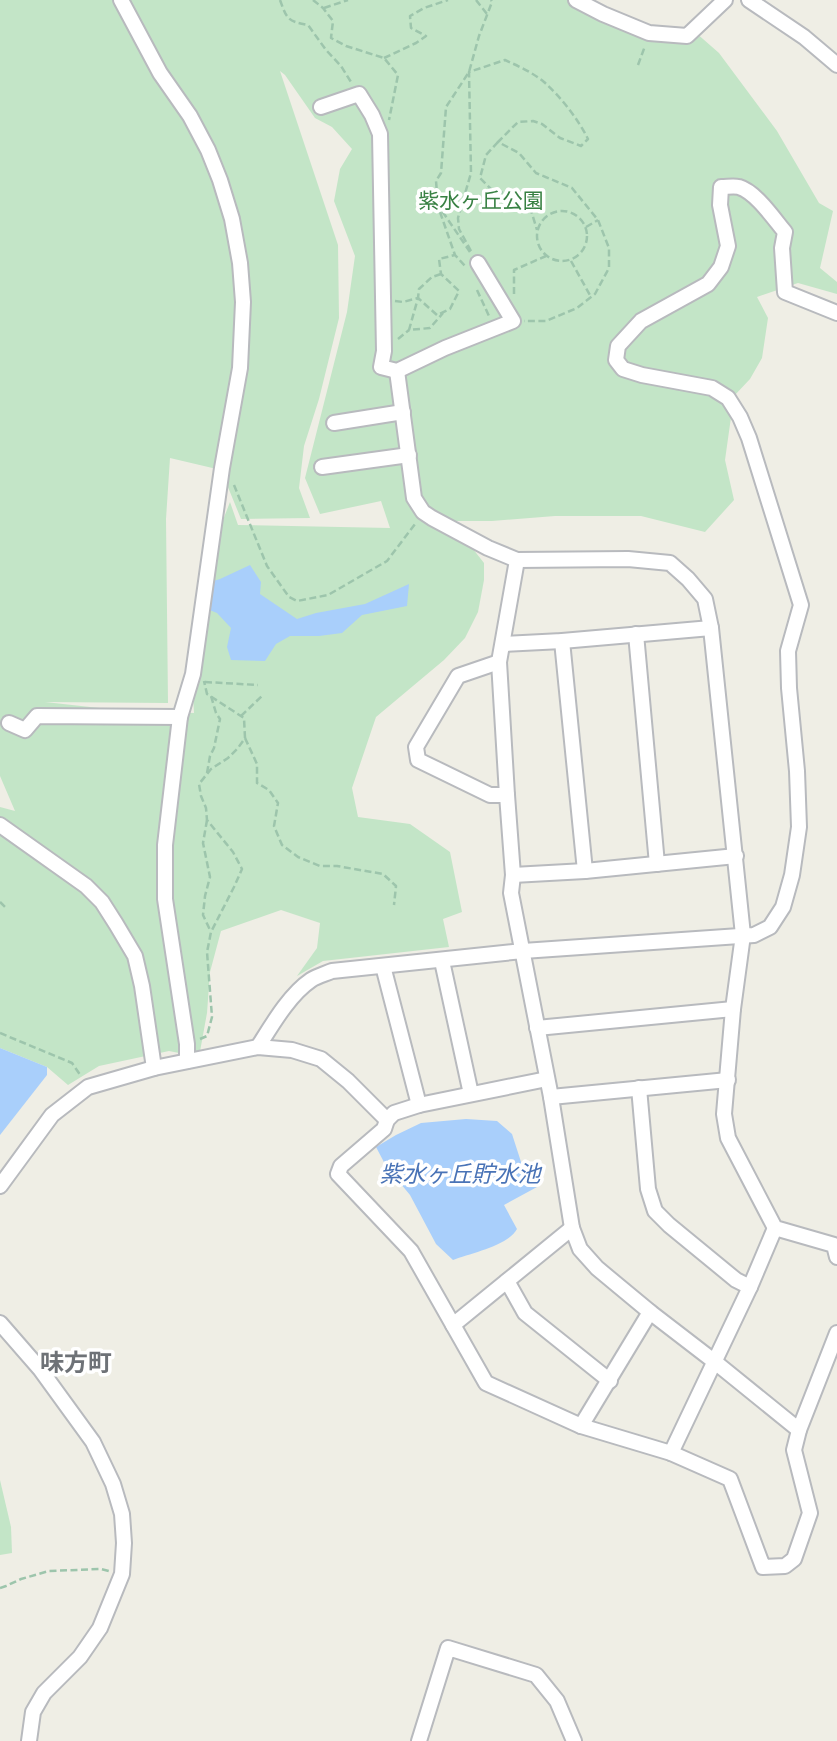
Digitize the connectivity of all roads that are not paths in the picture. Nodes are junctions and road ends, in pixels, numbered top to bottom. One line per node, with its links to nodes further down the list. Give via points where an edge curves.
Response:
1 (121, 0): 20 (street, via 208,150 232,219 240,262 240,368 222,468 199,678)
2 (576, 0): 3 (street, via 649,33 687,36)
3 (725, 0)
4 (749, 0): 5 (street)
5 (837, 65)
6 (321, 107): 9 (street, via 359,94 380,134 381,367)
7 (473, 266): 9 (street, via 513,321)
8 (837, 313): 28 (street, via 785,292 785,232 763,203 740,187 722,187 720,205 728,246 721,267 708,284 640,321 618,346 616,359 623,369 712,388 728,398 749,438 800,605 788,651 799,827 792,876 783,907 770,927)
9 (397, 371): 10 (street)
10 (403, 412): 11 (street); 12 (street)
11 (334, 423)
12 (409, 455): 13 (street); 14 (street, via 414,498 423,512)
13 (322, 467)
14 (517, 560): 15 (street, via 670,563 705,599); 18 (street)
15 (712, 628): 16 (street); 24 (street)
16 (636, 634): 17 (street); 25 (street)
17 (562, 641): 18 (street); 26 (street)
18 (503, 644): 19 (street)
19 (499, 662): 22 (street); 22 (street, via 458,676 416,747 418,760 489,795)
20 (180, 716): 21 (street, via 37,716 25,730); 35 (street, via 165,845 165,899)
21 (9, 723)
22 (506, 795): 27 (street)
23 (0, 825): 36 (street, via 86,886 117,924 135,956)
24 (736, 856): 25 (street); 28 (street)
25 (657, 864): 26 (street)
26 (585, 871): 27 (street)
27 (513, 875): 29 (street, via 511,893)
28 (743, 935): 29 (street); 32 (street)
29 (523, 951): 30 (street); 33 (street)
30 (442, 961): 31 (street); 40 (street)
31 (383, 966): 34 (street, via 332,971 311,980 279,1013); 42 (street)
32 (733, 1009): 33 (street); 38 (street)
33 (537, 1028): 37 (street)
34 (258, 1048): 35 (street); 43 (street, via 292,1050 321,1059)
35 (187, 1061): 36 (street)
36 (155, 1068): 44 (street, via 88,1087 52,1115)
37 (547, 1079): 40 (street); 41 (street)
38 (728, 1080): 39 (street); 46 (street, via 723,1114 728,1138)
39 (639, 1088): 41 (street); 49 (street, via 648,1189 655,1211)
40 (471, 1094): 42 (street)
41 (551, 1097): 45 (street)
42 (419, 1105): 43 (street, via 394,1113)
43 (387, 1121): 52 (street, via 338,1174 411,1251)
44 (0, 1186)
45 (572, 1228): 48 (street); 50 (street, via 580,1249 597,1268)
46 (775, 1228): 47 (street, via 834,1245); 49 (street)
47 (837, 1257)
48 (507, 1281): 52 (street); 55 (street, via 525,1313)
49 (750, 1287): 54 (street)
50 (650, 1312): 54 (street); 55 (street)
51 (0, 1324): 59 (street, via 40,1369 93,1442 122,1514 121,1574 100,1628 80,1657 44,1693 33,1712)
52 (453, 1325): 56 (street, via 485,1382)
53 (837, 1332): 57 (street)
54 (715, 1362): 57 (street); 58 (street)
55 (610, 1381): 56 (street)
56 (581, 1426): 58 (street)
57 (799, 1430): 58 (street, via 794,1450 810,1513 794,1559 785,1566 763,1567 730,1479)
58 (671, 1453)
59 (29, 1741)
60 (419, 1741): 61 (street, via 448,1647 536,1675 557,1701)
61 (574, 1741)

